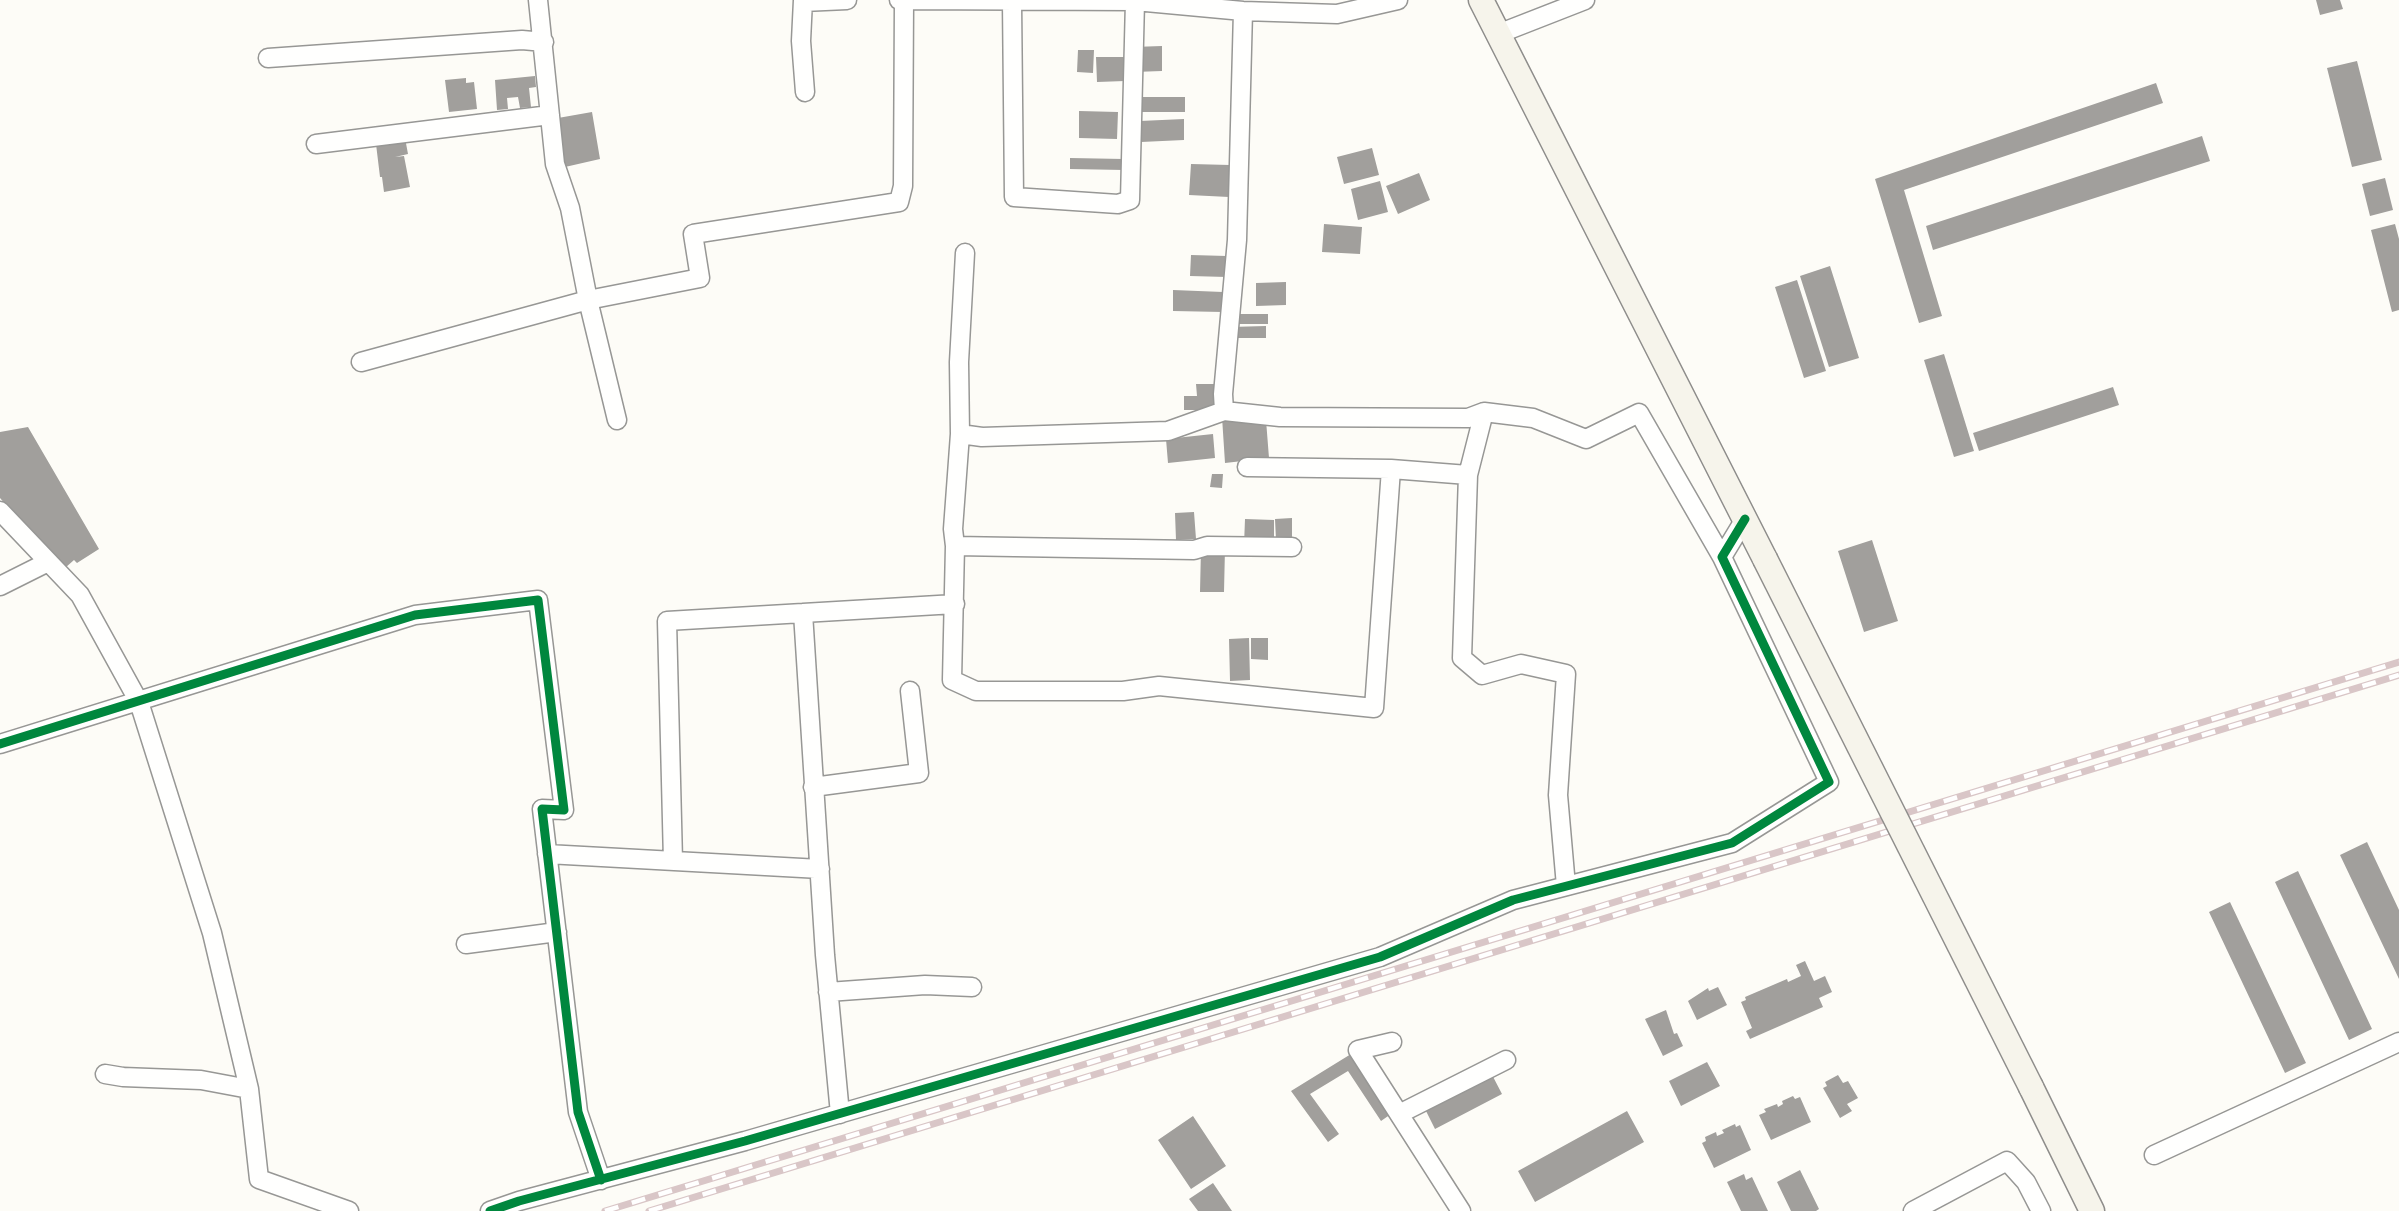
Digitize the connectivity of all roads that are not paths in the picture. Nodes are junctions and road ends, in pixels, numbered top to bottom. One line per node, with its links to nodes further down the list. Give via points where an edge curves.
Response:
1 (538, 0): 13 (street)
2 (847, 0): 7 (street)
3 (899, 0): 8 (street)
4 (1398, 0): 11 (street, via 1337,14)
5 (1481, 0): 12 (main road)
6 (1585, 0): 12 (street)
7 (803, 1): 15 (street)
8 (904, 1): 9 (street); 19 (street, via 903,186 898,202 693,234 700,278)
9 (1012, 2): 10 (street); 10 (street, via 1014,197 1118,204 1130,200)
10 (1135, 2): 11 (street)
11 (1243, 11): 21 (street, via 1237,240)
12 (1498, 34): 29 (main road)
13 (544, 42): 14 (street, via 522,40); 16 (street)
14 (268, 58)
15 (805, 92)
16 (550, 115): 17 (street); 19 (street, via 555,164 570,207)
17 (316, 144)
18 (965, 253): 24 (street)
19 (588, 300): 20 (street); 23 (street)
20 (361, 362)
21 (1224, 411): 22 (street, via 1280,417 1468,418); 24 (street, via 1168,431 982,437)
22 (1484, 412): 27 (street); 32 (street, via 1533,418 1586,439 1639,413)
23 (616, 420)
24 (960, 434): 30 (street, via 953,528)
25 (1247, 467): 26 (street)
26 (1391, 469): 27 (street); 35 (street, via 1374,708 1159,686 1123,691 976,691 952,680)
27 (1468, 475): 44 (street, via 1462,658 1482,675 1521,664 1566,674 1558,795)
28 (0, 511): 33 (street)
29 (1745, 519): 32 (street); 63 (main road, bridge)
30 (956, 546): 31 (street, via 1194,550 1207,546); 35 (street)
31 (1293, 547)
32 (1722, 557): 44 (street, via 1829,782 1732,843)
33 (48, 562): 34 (street); 38 (street, via 80,596)
34 (0, 586)
35 (955, 604): 36 (street)
36 (802, 613): 40 (street); 42 (street, via 667,621)
37 (909, 691): 40 (street, via 919,773)
38 (139, 702): 39 (street); 41 (street, via 415,615 538,600 564,810 542,809); 53 (street, via 212,933)
39 (0, 744)
40 (813, 787): 43 (street)
41 (548, 854): 42 (street); 45 (street)
42 (673, 861): 43 (street)
43 (820, 869): 48 (street)
44 (1566, 886): 54 (street, via 1513,900 1380,957)
45 (557, 932): 46 (street); 57 (street, via 578,1112)
46 (466, 944)
47 (972, 987): 48 (street, via 925,985)
48 (828, 992): 54 (street)
49 (1392, 1042): 55 (street, via 1358,1050)
50 (2399, 1042): 56 (street)
51 (1506, 1060): 55 (street)
52 (105, 1074): 53 (street, via 201,1080)
53 (249, 1089): 58 (street, via 259,1179)
54 (840, 1114): 57 (street)
55 (1399, 1114): 60 (street)
56 (2154, 1155)
57 (601, 1180): 59 (street)
58 (350, 1211)
59 (490, 1211)
60 (1461, 1211)
61 (1913, 1211): 62 (street, via 2007,1161 2026,1182)
62 (2041, 1211)
63 (2092, 1211)

